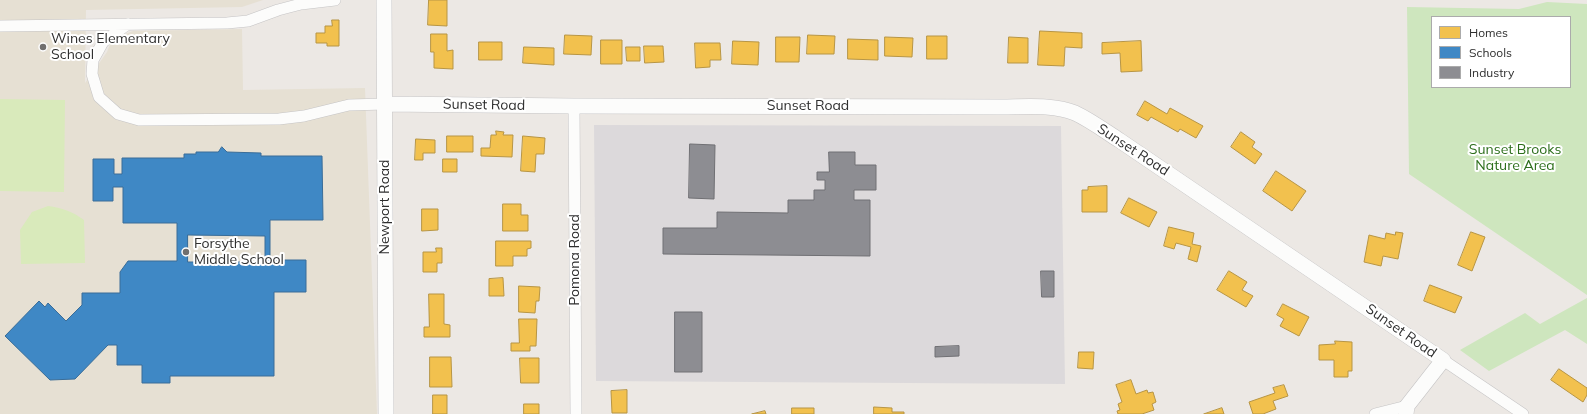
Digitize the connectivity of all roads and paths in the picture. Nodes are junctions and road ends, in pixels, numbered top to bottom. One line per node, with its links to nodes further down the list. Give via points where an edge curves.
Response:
1 (335, 0): 3 (street, via 301,4 248,21)
2 (384, 0): 5 (street, Newport Road)
3 (128, 24): 4 (street); 5 (street, Sunset Road, via 103,42 93,60 92,74 99,97 118,114 139,120 279,119 349,105)
4 (0, 26)
5 (385, 104): 6 (street, Sunset Road); 9 (street, Newport Road)
6 (574, 106): 7 (street, Sunset Road, via 1063,109 1080,116 1119,140); 10 (street, Pomona Road)
7 (1443, 360): 8 (street); 12 (street, Sunset Road)
8 (1406, 410): 11 (street)
9 (386, 414)
10 (576, 414)
11 (1375, 414)
12 (1523, 414)

